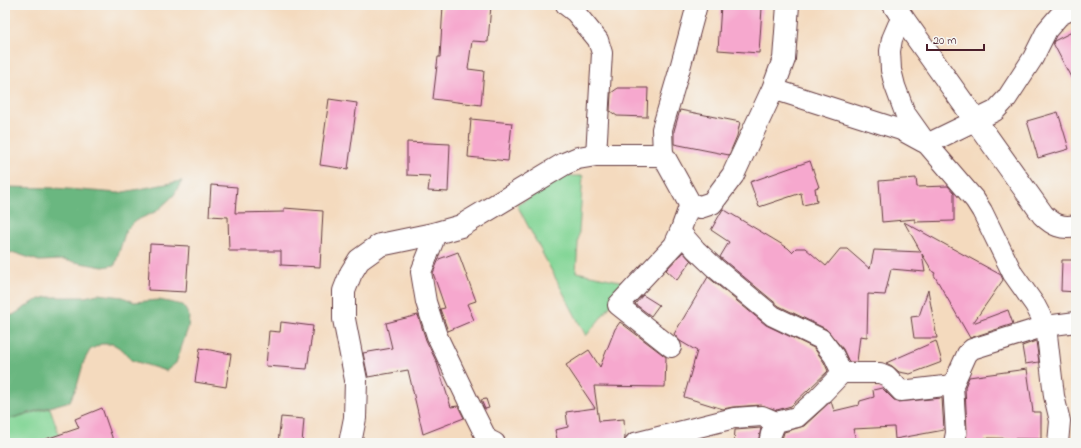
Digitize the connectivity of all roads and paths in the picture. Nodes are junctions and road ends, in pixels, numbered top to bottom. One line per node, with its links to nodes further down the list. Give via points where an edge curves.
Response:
1 (566, 5): 10 (street, via 598,40 602,53)
2 (697, 5): 9 (street, via 662,129)
3 (788, 5): 6 (street, via 784,59)
4 (1063, 9): 7 (street, via 1047,30 1033,58 1007,98 995,111)
5 (899, 13): 7 (street); 8 (street, via 890,52 891,70 905,113)
6 (773, 89): 8 (street, via 901,130); 11 (street, via 733,175 712,202 700,207)
7 (974, 121): 8 (street); 12 (street, via 1043,215 1058,226)
8 (927, 144): 16 (street, via 975,200 1013,274)
9 (663, 154): 10 (street); 11 (street)
10 (596, 156): 14 (street, via 578,158 564,164 461,226)
11 (690, 204): 13 (street)
12 (1076, 226)
13 (680, 232): 17 (street, via 674,245 618,305); 18 (street, via 715,268 772,316 821,339 834,356)
14 (433, 234): 21 (street, via 433,242 421,272 426,302 437,336); 22 (street, via 380,245 360,260 351,273 344,291 344,319 356,380 355,418)
15 (1076, 322): 16 (street)
16 (1046, 326): 19 (street, via 972,349 967,354); 26 (street, via 1054,396 1060,421)
17 (671, 347)
18 (842, 373): 19 (street, via 880,372 902,391); 20 (street, via 797,416)
19 (953, 385): 25 (street, via 956,433)
20 (776, 422): 23 (street, via 762,416 734,418); 24 (street)
21 (489, 442)
22 (350, 443)
23 (635, 443)
24 (770, 443)
25 (954, 443)
26 (1058, 443)

